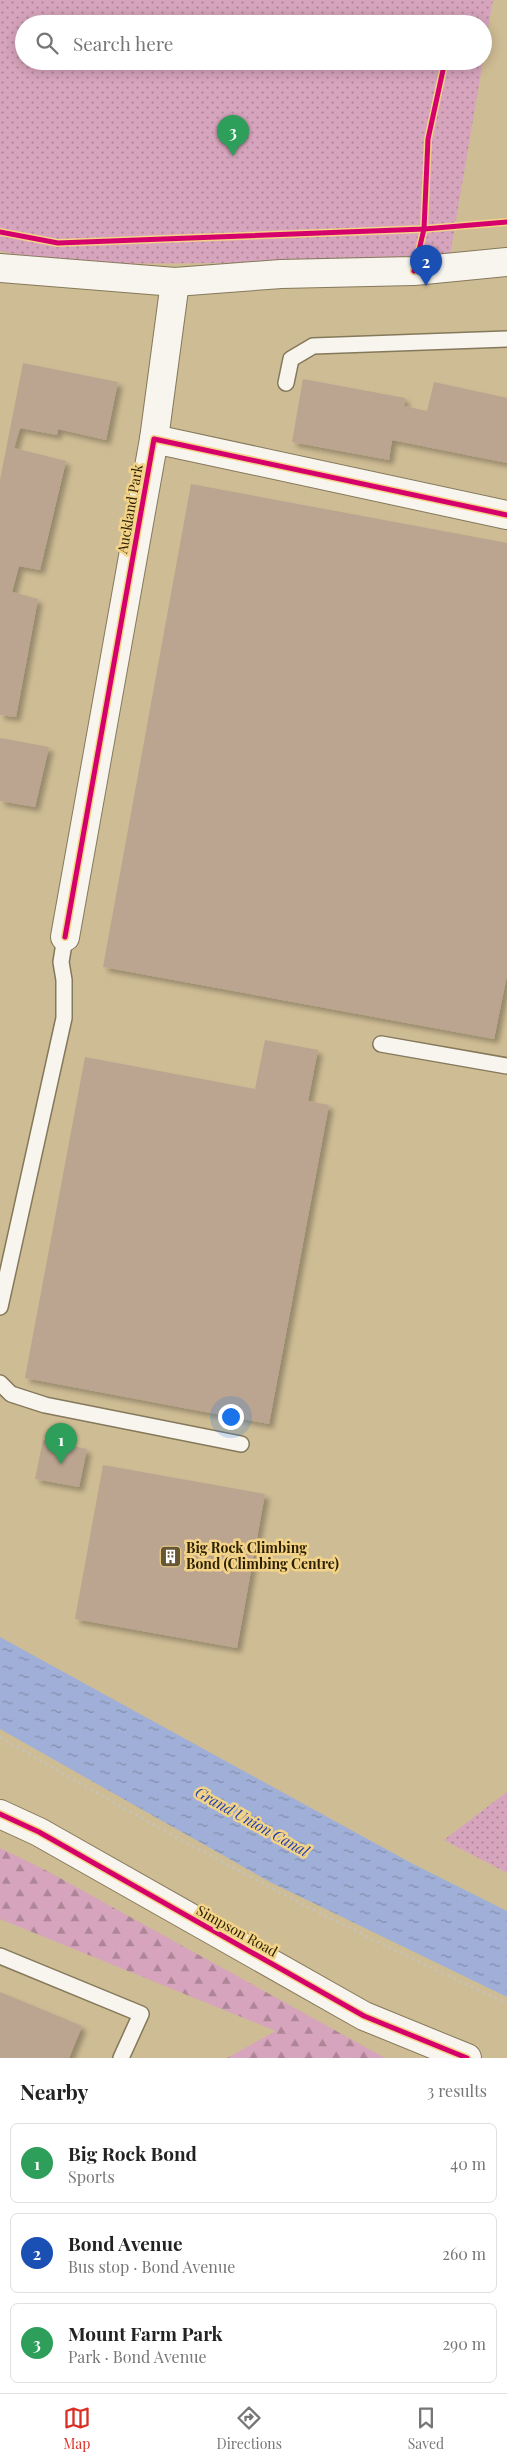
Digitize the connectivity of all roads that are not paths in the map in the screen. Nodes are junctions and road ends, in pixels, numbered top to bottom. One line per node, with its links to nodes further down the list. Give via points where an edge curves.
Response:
1 (507, 262): 3 (street, via 414,271 281,274)
2 (0, 268): 3 (street)
3 (175, 282): 6 (street, Auckland Park)
4 (507, 339): 5 (lane, via 313,346 291,359)
5 (286, 383)
6 (154, 439): 7 (street); 8 (street, Auckland Park)
7 (507, 515)
8 (65, 937): 11 (lane, via 60,962 64,980 64,1018)
9 (381, 1044): 10 (lane)
10 (507, 1066)
11 (0, 1307)
12 (0, 1383): 13 (lane, via 11,1394 44,1405)
13 (241, 1444)
14 (0, 1814): 17 (street, Simpson Road, via 39,1832 364,2016)
15 (0, 1956): 16 (lane, via 141,2014)
16 (121, 2058)
17 (467, 2058)

